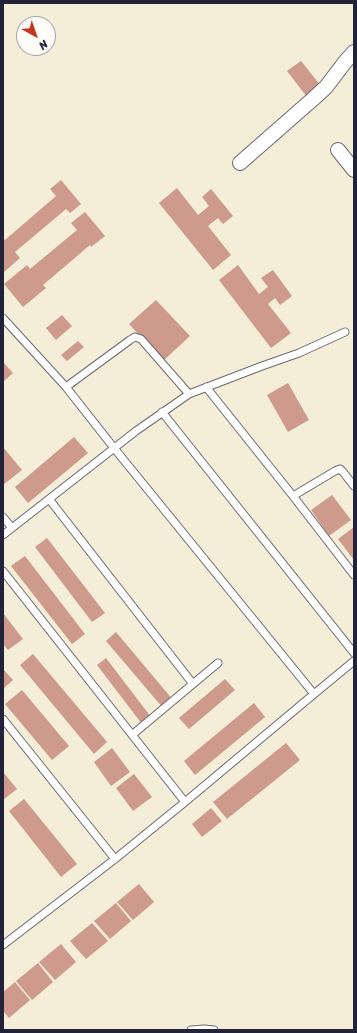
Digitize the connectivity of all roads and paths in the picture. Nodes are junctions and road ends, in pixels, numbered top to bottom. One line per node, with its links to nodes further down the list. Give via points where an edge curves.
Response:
1 (354, 52): 3 (street, via 326,87)
2 (338, 150): 4 (street)
3 (240, 163)
4 (354, 170)
5 (4, 322): 7 (lane)
6 (345, 332): 8 (lane, via 299,353)
7 (66, 387): 9 (lane, via 135,337 141,339); 11 (lane)
8 (206, 387): 9 (lane); 13 (lane)
9 (189, 394): 10 (lane)
10 (162, 412): 11 (lane); 20 (lane)
11 (114, 448): 14 (lane); 24 (lane)
12 (354, 486): 13 (lane, via 340,469)
13 (293, 496): 19 (lane)
14 (49, 499): 16 (lane); 23 (lane)
15 (3, 517): 16 (lane)
16 (12, 528): 17 (lane)
17 (3, 535)
18 (3, 572): 26 (lane)
19 (354, 574)
20 (354, 653)
21 (354, 661): 24 (lane)
22 (218, 663): 23 (lane)
23 (193, 684): 26 (lane)
24 (314, 694): 27 (lane)
25 (3, 719): 28 (lane)
26 (132, 735): 27 (lane)
27 (185, 802): 28 (lane)
28 (115, 858): 29 (lane)
29 (3, 945)
30 (191, 1030): 31 (lane)
31 (214, 1030)

